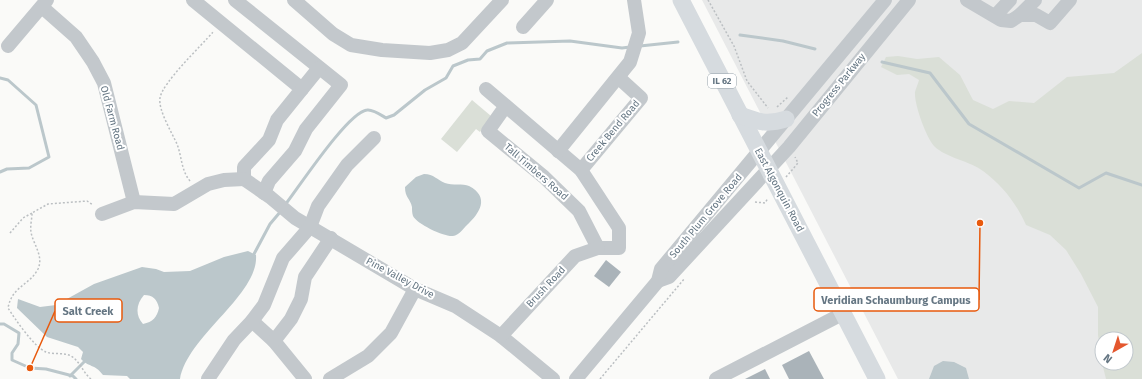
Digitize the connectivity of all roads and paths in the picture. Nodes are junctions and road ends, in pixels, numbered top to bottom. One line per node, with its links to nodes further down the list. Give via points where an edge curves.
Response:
1 (193, 0): 18 (street)
2 (235, 0): 21 (street)
3 (294, 0): 4 (street, via 333,34 351,45 430,53 448,50 462,43)
4 (502, 0)
5 (547, 0): 19 (street)
6 (634, 0): 22 (street, via 639,33 630,62)
7 (681, 0): 26 (main road, East Algonquin Road / IL 62)
8 (708, 0): 27 (path, via 734,46 747,81)
9 (885, 0): 27 (street, Progress Parkway)
10 (909, 0): 32 (street, Progress Parkway)
11 (967, 0): 17 (street)
12 (1010, 0): 17 (street)
13 (1036, 0): 16 (street)
14 (1070, 0): 16 (street, via 1050,23 1036,15)
15 (45, 3): 20 (street); 36 (street, Old Farm Road, via 76,37 104,83)
16 (1020, 15): 17 (street, via 1011,21 1001,20)
17 (995, 16)
18 (220, 22): 23 (street); 34 (path, via 160,98 184,172)
19 (523, 27)
20 (8, 46)
21 (319, 68): 23 (street); 35 (street, via 341,85 306,129 295,152 269,181)
22 (619, 78): 29 (street); 31 (street, Creek Bend Road, via 641,98)
23 (302, 89): 33 (street, via 277,120 269,140 244,167)
24 (486, 89): 25 (street)
25 (505, 107): 29 (street); 44 (street, Tall Timbers Road, via 488,131 544,177 579,211)
26 (740, 115): 27 (main road, via 762,123 776,122); 30 (main road, East Algonquin Road / IL 62)
27 (779, 116): 30 (street, Progress Parkway)
28 (374, 138): 41 (street, via 347,164 318,206)
29 (558, 151): 31 (street)
30 (758, 152): 32 (main road, East Algonquin Road / IL 62); 46 (street, South Plum Grove Road, via 661,269)
31 (581, 170): 44 (street, via 620,228 619,248)
32 (768, 170): 46 (street, South Plum Grove Road, via 669,277); 48 (main road, East Algonquin Road / IL 62)
33 (244, 179): 34 (street, via 224,180); 35 (street, Pine Valley Drive)
34 (198, 189): 36 (street, via 174,204)
35 (267, 195): 41 (street, Pine Valley Drive)
36 (134, 202): 40 (street)
37 (750, 203): 38 (path)
38 (765, 203)
39 (32, 213): 40 (path, via 48,204 87,201 94,206 97,216); 42 (path, via 23,218); 52 (path, via 31,231 40,262 33,276 10,297 8,308 22,329 46,352 70,356)
40 (102, 214)
41 (310, 227): 43 (street, Pine Valley Drive); 49 (street, via 283,258 264,304)
42 (10, 233)
43 (331, 238): 47 (street, Pine Valley Drive); 51 (street, via 305,278 301,299 291,319)
44 (598, 248): 50 (street, Brush Road, via 575,256)
45 (689, 274): 58 (path)
46 (658, 281): 57 (street, South Plum Grove Road)
47 (415, 289): 50 (street, Pine Valley Drive, via 455,306); 55 (street, via 391,333 368,356)
48 (844, 313): 59 (street); 60 (main road, East Algonquin Road / IL 62)
49 (252, 322): 51 (street); 53 (street, via 234,340)
50 (501, 336): 56 (street, Pine Valley Drive)
51 (274, 341): 54 (street)
52 (91, 379)
53 (208, 379)
54 (305, 379)
55 (330, 379)
56 (553, 379)
57 (576, 379)
58 (600, 379)
59 (716, 379)
60 (877, 379)

